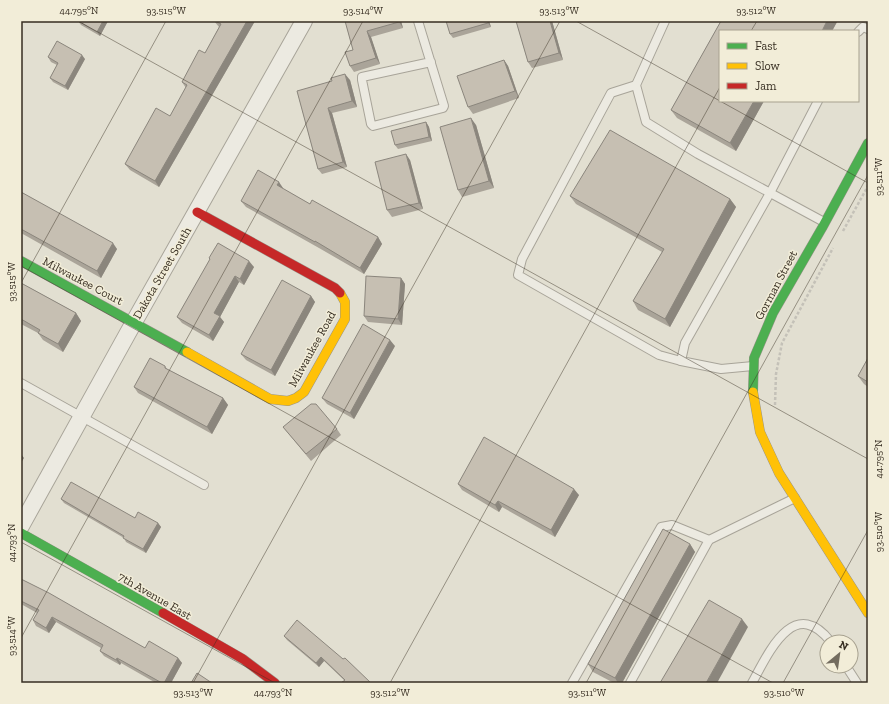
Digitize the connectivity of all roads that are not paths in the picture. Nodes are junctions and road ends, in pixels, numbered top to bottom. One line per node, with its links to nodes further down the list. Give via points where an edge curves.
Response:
1 (304, 21): 11 (street, Dakota Street South)
2 (418, 21): 6 (lane)
3 (665, 21): 7 (lane)
4 (868, 29): 5 (lane, via 863,27)
5 (859, 31)
6 (431, 62): 6 (lane, via 443,108 373,126 362,77)
7 (636, 85): 10 (lane, via 646,122); 15 (lane, via 611,93 522,259 518,275 659,355)
8 (817, 102): 10 (lane)
9 (868, 143): 12 (street, Gorman Street)
10 (770, 193): 12 (lane); 15 (lane, via 685,344)
11 (197, 212): 14 (street, Dakota Street South); 14 (street, Milwaukee Road, via 335,288 344,297 347,307 345,318 304,392 296,399 284,402 270,399)
12 (825, 222): 16 (street, Gorman Street, via 773,313 754,358)
13 (21, 261): 14 (street, Milwaukee Court)
14 (134, 322): 18 (street, Dakota Street South)
15 (682, 361): 16 (lane, via 721,369)
16 (754, 366): 20 (street, Gorman Street, via 753,393 760,432 779,473)
17 (21, 383): 18 (lane)
18 (82, 417): 19 (lane); 21 (street, Dakota Street South)
19 (204, 485)
20 (796, 497): 23 (lane); 24 (street, Gorman Street)
21 (21, 526)
22 (21, 533): 27 (street, 7th Avenue East, via 243,659)
23 (709, 540): 28 (lane, via 672,525 660,527); 29 (lane)
24 (868, 613)
25 (825, 634): 30 (lane, via 810,625 795,625 784,632)
26 (851, 674): 31 (lane)
27 (275, 683)
28 (572, 683)
29 (630, 683)
30 (752, 683)
31 (857, 683)

